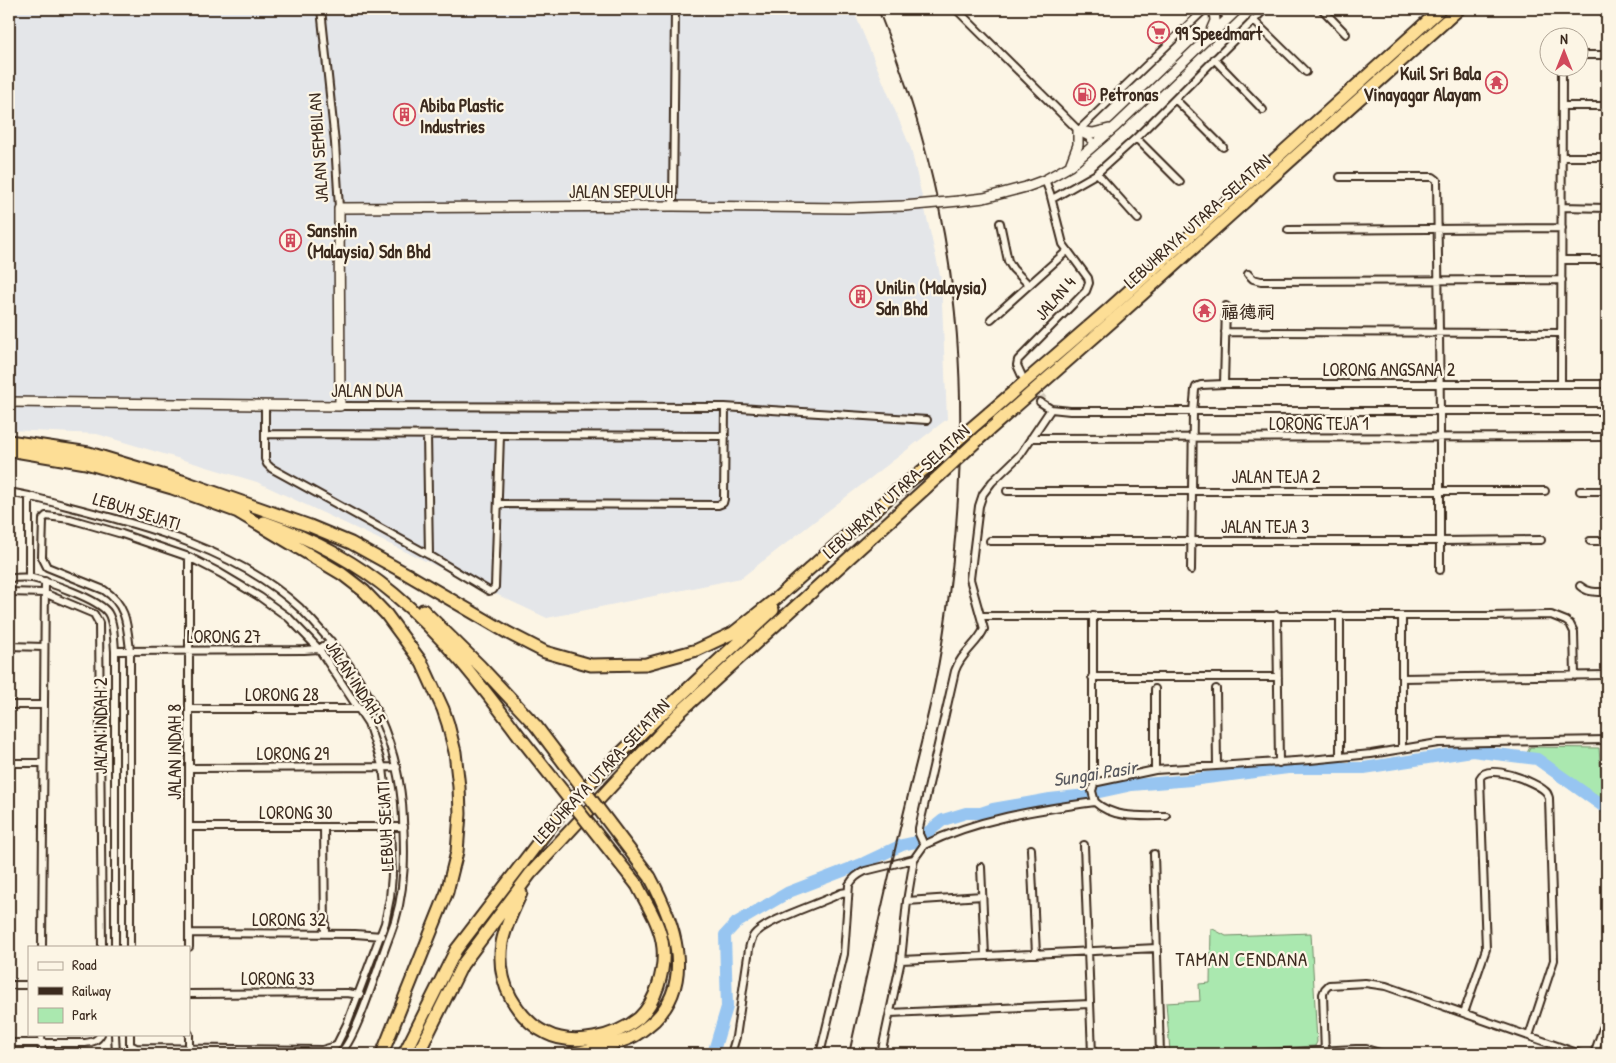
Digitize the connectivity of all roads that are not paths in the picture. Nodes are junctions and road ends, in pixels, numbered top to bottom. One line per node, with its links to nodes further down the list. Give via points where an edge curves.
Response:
1 (321, 9): 40 (street, JALAN SEMBILAN)
2 (675, 9): 38 (street)
3 (956, 9): 26 (street)
4 (1214, 9): 15 (main road, via 1215,21)
5 (1220, 9): 12 (street)
6 (1238, 9): 12 (main road, JALAN SEPULUH)
7 (1265, 9): 13 (street)
8 (1322, 9): 14 (street)
9 (1441, 9): 82 (highway, LEBUHRAYA UTARA–SELATAN, bridge, via 1108,310)
10 (1460, 9): 159 (highway, LEBUHRAYA UTARA–SELATAN, bridge, via 982,436 680,712)
11 (1200, 10): 26 (street)
12 (1229, 18): 15 (main road, JALAN SEPULUH)
13 (1253, 20): 18 (street); 19 (street)
14 (1346, 34)
15 (1208, 38): 25 (main road, JALAN SEPULUH)
16 (1607, 55): 17 (street)
17 (1588, 56)
18 (1214, 60): 21 (street); 24 (street)
19 (1306, 72)
20 (1562, 78): 22 (street)
21 (1175, 99): 27 (street); 29 (street)
22 (1562, 106): 23 (street); 30 (street)
23 (1607, 106)
24 (1263, 110)
25 (1116, 126): 26 (main road, via 1101,132); 28 (main road, JALAN SEPULUH)
26 (1080, 133): 28 (street); 32 (main road)
27 (1136, 138): 33 (street); 36 (street)
28 (1092, 146): 32 (main road, JALAN SEPULUH)
29 (1222, 147)
30 (1562, 157): 31 (street); 39 (street)
31 (1607, 157)
32 (1070, 166): 35 (main road, JALAN SEPULUH)
33 (1097, 173): 37 (street); 42 (street)
34 (1340, 177): 45 (street, via 1434,178 1438,185)
35 (1045, 180): 37 (street, JALAN 4); 38 (main road, JALAN SEPULUH, bridge, via 1007,192 959,201 904,206)
36 (1180, 182)
37 (1052, 199): 47 (street, JALAN 4, via 1060,236)
38 (673, 206): 40 (main road, JALAN SEPULUH)
39 (1562, 207): 41 (street); 44 (street)
40 (339, 208): 66 (main road, JALAN SEMBILAN)
41 (1607, 208)
42 (1138, 219)
43 (1000, 223): 53 (street, via 1008,261)
44 (1562, 228): 45 (street); 48 (street)
45 (1439, 229): 46 (street); 51 (street)
46 (1288, 230)
47 (1067, 251): 53 (street); 59 (street, JALAN 4, via 1088,278 1088,287 1020,358 1016,364)
48 (1562, 260): 49 (street); 52 (street)
49 (1607, 260)
50 (1248, 274): 51 (street, via 1261,281)
51 (1439, 280): 52 (street); 57 (street)
52 (1562, 280): 58 (street)
53 (1028, 284): 55 (street)
54 (1226, 306): 56 (street)
55 (991, 319)
56 (1225, 332): 57 (street); 60 (street)
57 (1440, 332): 58 (street); 61 (street)
58 (1562, 333): 62 (street)
59 (1022, 373)
60 (1224, 384): 61 (street, LORONG ANGSANA 2); 70 (street, LORONG ANGSANA 2, via 1196,387)
61 (1440, 384): 62 (street, LORONG ANGSANA 2); 68 (street)
62 (1561, 384): 63 (street, LORONG ANGSANA 2)
63 (1607, 384)
64 (9, 402): 65 (main road, JALAN DUA)
65 (265, 406): 66 (main road, JALAN DUA); 72 (street)
66 (340, 406): 67 (street, JALAN DUA)
67 (725, 407): 71 (street, JALAN DUA); 75 (street)
68 (1440, 411): 69 (street); 70 (street); 79 (street)
69 (1607, 411)
70 (1193, 412): 77 (street, via 1063,411 1045,404); 78 (street)
71 (927, 420)
72 (265, 434): 73 (street); 100 (street, via 265,459 271,468)
73 (428, 435): 74 (street); 100 (street)
74 (500, 435): 75 (street); 91 (street)
75 (725, 436): 91 (street, via 723,504)
76 (1607, 437): 79 (street, LORONG TEJA 1)
77 (1031, 438): 78 (street, LORONG TEJA 1); 114 (street, via 1020,455 992,482 979,506 970,579)
78 (1192, 438): 79 (street, LORONG TEJA 1); 84 (street)
79 (1440, 438): 85 (street)
80 (9, 441): 93 (highway, via 89,453)
81 (9, 450): 92 (highway, via 86,463 172,488)
82 (936, 460): 93 (highway, via 893,494 777,598 733,632 696,650 646,664 591,665 545,652 351,543); 200 (highway, LEBUHRAYA UTARA–SELATAN, via 568,804 456,950)
83 (1007, 491): 84 (street, JALAN TEJA 2)
84 (1192, 491): 85 (street, JALAN TEJA 2); 96 (street)
85 (1440, 491): 86 (street, JALAN TEJA 2); 97 (street)
86 (1545, 491)
87 (1580, 491): 88 (street)
88 (1607, 491)
89 (9, 492): 90 (street, LEBUH SEJATI)
90 (29, 496): 105 (street); 116 (street, LEBUH SEJATI, via 156,530 230,561 268,583 299,608)
91 (498, 504): 100 (street, via 493,590 489,591)
92 (238, 512): 159 (highway, bridge, via 319,545 368,574 418,616 477,679 637,885 660,931 663,966 652,999 640,1017 625,1028 588,1040 547,1034 534,1026 514,1003 502,976 502,943); 199 (highway, via 342,574 364,591 386,614 422,663 448,724 459,787 457,852 447,892)
93 (278, 514): 202 (highway, bridge, via 374,569 411,599 480,666 536,726 650,877 666,909 676,941 678,959 674,989 660,1014 646,1028 630,1038)
94 (1541, 540): 97 (street, JALAN TEJA 3)
95 (990, 541): 96 (street, JALAN TEJA 3)
96 (1192, 541): 97 (street, JALAN TEJA 3); 102 (street)
97 (1440, 541): 103 (street)
98 (1590, 541): 99 (street)
99 (1607, 541)
100 (428, 555)
101 (189, 557): 119 (street, JALAN INDAH 5, via 260,597 289,618); 121 (street, JALAN INDAH 5, via 70,520 50,515 43,519 44,563 112,595 126,620); 122 (street, JALAN INDAH 8)
102 (1192, 570)
103 (1440, 570)
104 (9, 578): 105 (street, JALAN INDAH 2)
105 (29, 578): 106 (street, JALAN INDAH 2)
106 (45, 581): 110 (street); 120 (street, JALAN INDAH 2, via 104,608 111,622)
107 (1580, 586): 109 (street, via 1592,592)
108 (9, 592): 110 (street, JALAN INDAH 2)
109 (1607, 592)
110 (44, 593): 118 (street); 168 (street, JALAN INDAH 2, via 94,614 100,623)
111 (1093, 615): 112 (street); 114 (street); 125 (street)
112 (1277, 615): 113 (street); 126 (street)
113 (1340, 615): 115 (street); 137 (street)
114 (981, 616): 153 (street, via 982,634 963,655 955,671 921,819)
115 (1402, 616): 124 (street, via 1556,616 1570,624 1574,632); 127 (street)
116 (331, 641): 119 (street); 133 (street, LEBUH SEJATI)
117 (9, 646): 118 (street)
118 (44, 647): 131 (street)
119 (319, 649): 122 (street, LORONG 27); 132 (street, JALAN INDAH 5)
120 (115, 651): 121 (street, LORONG 27); 169 (street, JALAN INDAH 2)
121 (130, 651): 122 (street, LORONG 27); 170 (street)
122 (189, 651): 134 (street, JALAN INDAH 8)
123 (1607, 675): 124 (street)
124 (1575, 676): 127 (street)
125 (1092, 678): 126 (street); 146 (street)
126 (1278, 678): 140 (street)
127 (1402, 678): 136 (street)
128 (1155, 689): 145 (street)
129 (1216, 689): 141 (street)
130 (9, 705): 131 (street)
131 (44, 705): 139 (street)
132 (359, 709): 133 (street, LORONG 28); 134 (street, LORONG 28); 144 (street, JALAN INDAH 5, via 368,723)
133 (376, 709): 142 (street, LEBUH SEJATI)
134 (189, 710): 143 (street, JALAN INDAH 8)
135 (1607, 740): 136 (street, via 1456,742)
136 (1402, 748): 137 (street)
137 (1340, 757): 140 (street)
138 (9, 763): 139 (street)
139 (43, 763): 167 (street)
140 (1279, 763): 141 (street)
141 (1217, 766): 145 (street)
142 (397, 767): 144 (street, LORONG 29); 152 (street, LEBUH SEJATI)
143 (189, 768): 144 (street, LORONG 29); 149 (street, JALAN INDAH 8)
144 (383, 768): 151 (street, JALAN INDAH 5)
145 (1155, 770): 146 (street)
146 (1095, 781): 147 (street)
147 (1093, 796): 148 (street, via 1106,810); 153 (street)
148 (1166, 816)
149 (188, 826): 150 (street, LORONG 30); 163 (street, JALAN INDAH 8)
150 (324, 827): 151 (street, LORONG 30); 164 (street)
151 (390, 827): 152 (street, LORONG 30); 165 (street, JALAN INDAH 5, via 392,874 385,923)
152 (404, 827): 166 (street, LEBUH SEJATI, via 401,901)
153 (922, 840): 157 (street)
154 (1084, 845): 173 (street)
155 (1031, 849): 174 (street)
156 (1154, 854): 172 (street)
157 (914, 859): 160 (street, via 865,871 857,875); 162 (street)
158 (981, 867): 161 (street)
159 (530, 874): 201 (highway, LEBUHRAYA UTARA–SELATAN, via 462,965)
160 (847, 892): 203 (street, via 774,921 753,936); 204 (street, via 844,954)
161 (982, 896): 162 (street); 175 (street)
162 (907, 901): 176 (street)
163 (188, 934): 164 (street, LORONG 32); 171 (street, JALAN INDAH 8)
164 (325, 934): 165 (street, LORONG 32)
165 (380, 935): 166 (street, LORONG 32); 180 (street, JALAN INDAH 5)
166 (390, 937): 181 (street, LEBUH SEJATI)
167 (42, 946)
168 (102, 946)
169 (115, 946)
170 (130, 946)
171 (188, 946)
172 (1157, 948): 173 (street); 207 (street)
173 (1088, 951): 174 (street); 182 (street)
174 (1036, 954): 175 (street)
175 (985, 956): 176 (street)
176 (901, 960): 183 (street)
177 (9, 985): 178 (street)
178 (28, 985)
179 (190, 994): 180 (street, LORONG 33)
180 (358, 995): 181 (street, LORONG 33); 194 (street, JALAN INDAH 5, via 336,1046 322,1050)
181 (367, 998): 198 (street, LEBUH SEJATI, via 345,1050)
182 (1090, 1004): 183 (street); 206 (street)
183 (890, 1013): 205 (street)
184 (1464, 1013): 191 (street); 191 (street, via 1486,949 1480,778 1485,773 1509,774 1545,790 1549,798 1554,960); 195 (street, via 1376,984 1329,985 1323,994)
185 (1607, 1017): 211 (street)
186 (41, 1036): 193 (street)
187 (100, 1036): 193 (street, via 93,1042)
188 (116, 1036): 197 (street)
189 (130, 1036): 194 (street, via 132,1046 136,1048)
190 (188, 1036): 194 (street)
191 (1529, 1036): 210 (street)
192 (9, 1044): 193 (street)
193 (42, 1044): 196 (street)
194 (188, 1051)
195 (1325, 1052): 208 (street); 209 (street, via 1366,1050)
196 (42, 1054)
197 (116, 1054)
198 (340, 1054)
199 (382, 1054)
200 (404, 1054)
201 (418, 1054)
202 (571, 1054)
203 (731, 1054)
204 (820, 1054)
205 (881, 1054)
206 (1092, 1054)
207 (1160, 1054)
208 (1258, 1054)
209 (1383, 1054)
210 (1580, 1054)
211 (1594, 1054)

